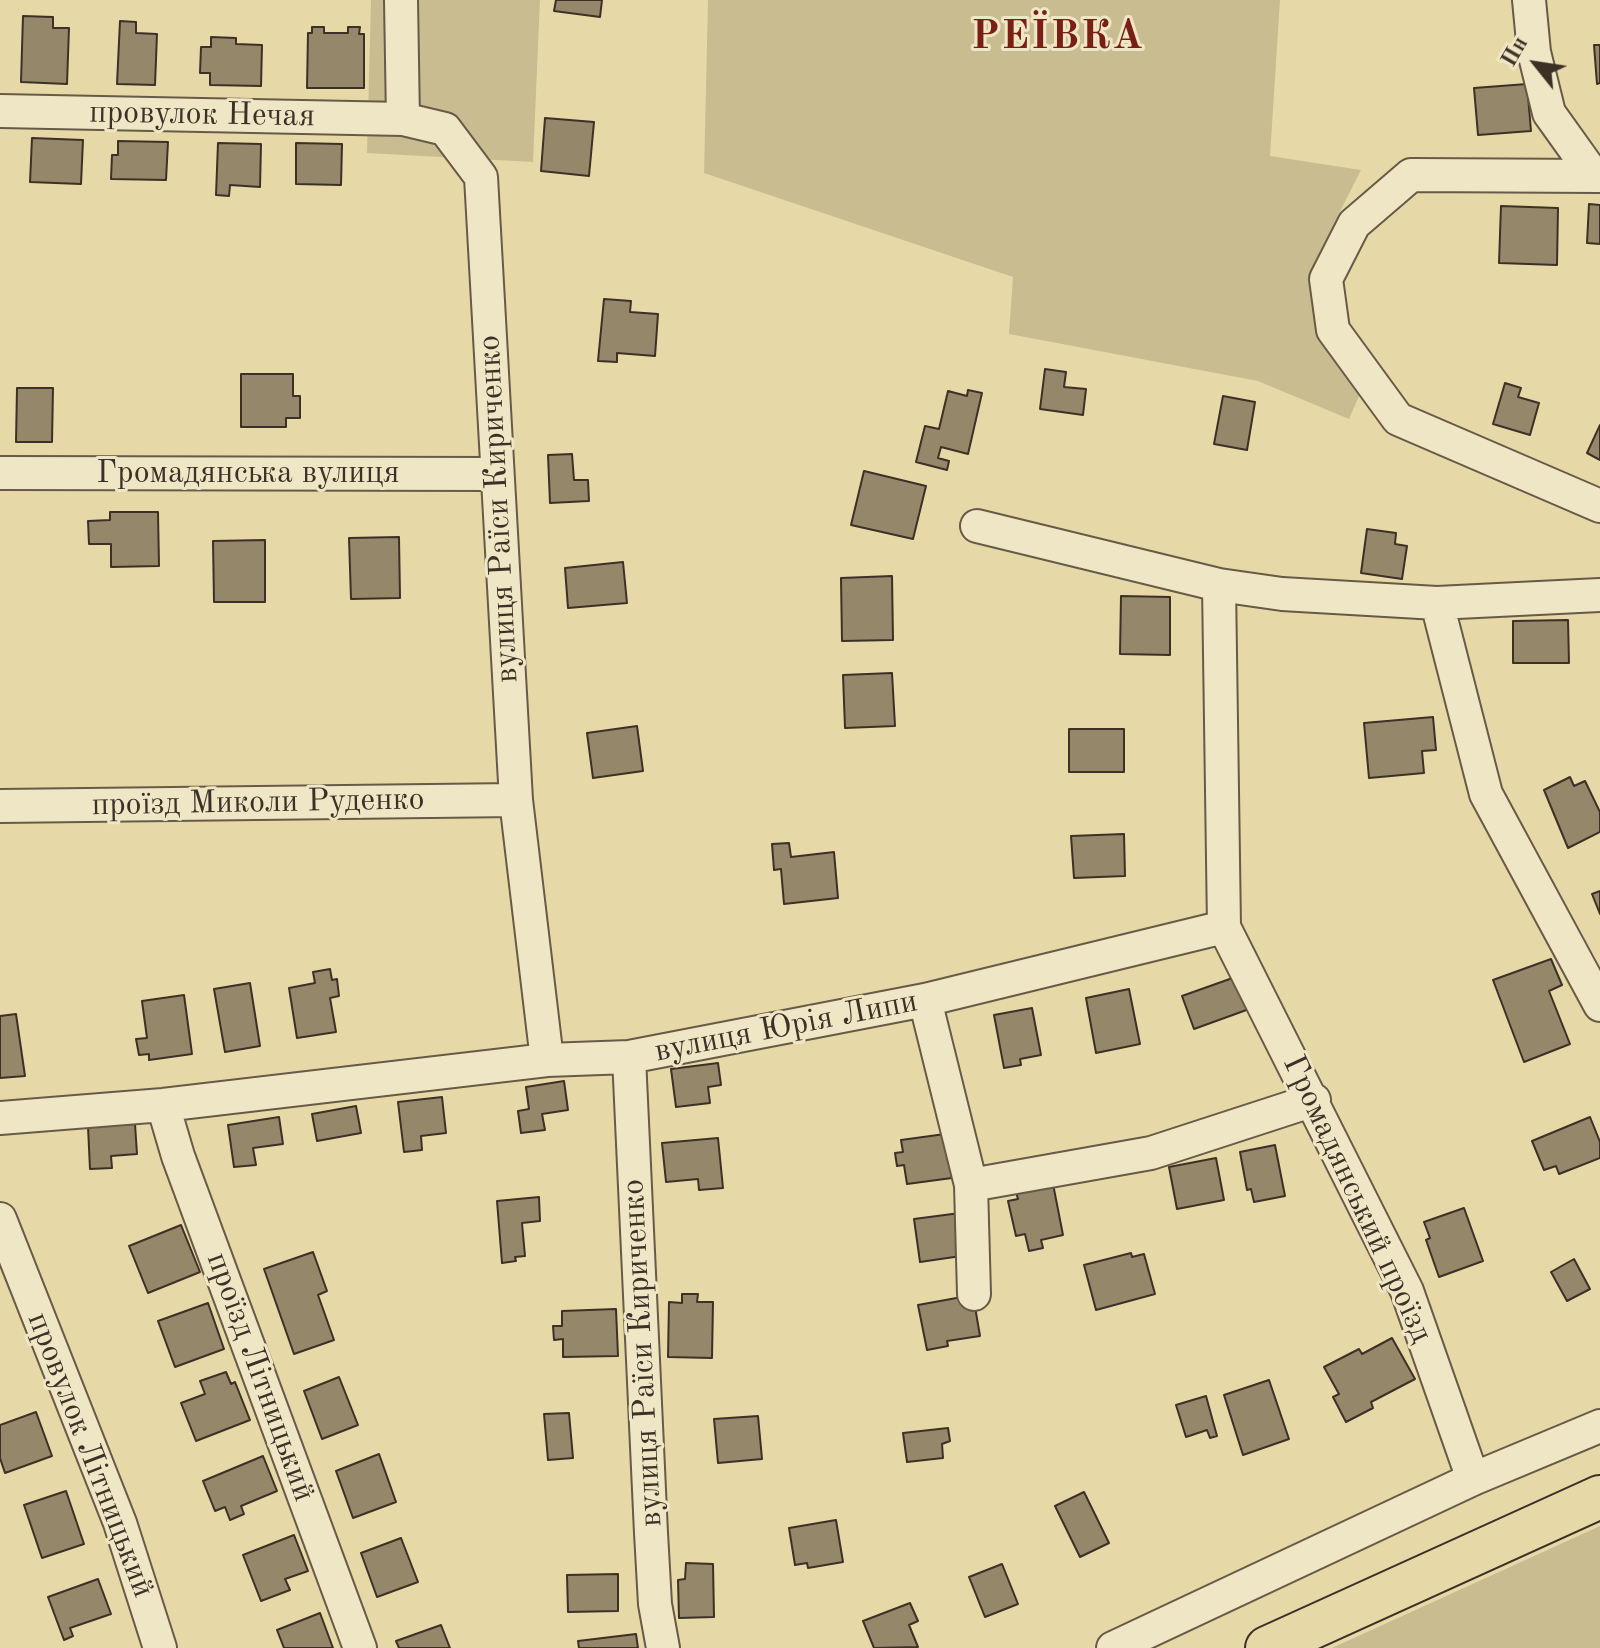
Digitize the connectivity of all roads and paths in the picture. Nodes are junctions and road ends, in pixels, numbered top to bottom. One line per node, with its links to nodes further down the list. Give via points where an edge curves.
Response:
1 (401, 0): 4 (street)
2 (1529, 0): 5 (street, via 1534,52 1549,113)
3 (0, 111): 4 (street, провулок Нечая)
4 (403, 119): 7 (street, вулиця Раїси Кириченко, via 445,129 481,177)
5 (1597, 176): 8 (street, via 1411,175 1354,224 1326,279 1333,330 1398,419)
6 (0, 473): 7 (street, Громадянська вулиця)
7 (495, 474): 13 (street, вулиця Раїси Кириченко)
8 (1600, 506)
9 (977, 526): 10 (street)
10 (1219, 585): 12 (street); 15 (street)
11 (1600, 595): 12 (street)
12 (1437, 603): 17 (street, via 1486,794)
13 (516, 800): 14 (street, проїзд Миколи Руденко); 19 (street, вулиця Раїси Кириченко)
14 (0, 806)
15 (1224, 927): 16 (street, вулиця Юрія Липи); 20 (street, Громадянський проїзд)
16 (925, 1000): 18 (street, вулиця Юрія Липи); 23 (street)
17 (1600, 1004)
18 (629, 1057): 19 (street, вулиця Юрія Липи); 31 (street, вулиця Раїси Кириченко, via 652,1548)
19 (547, 1060): 21 (street, вулиця Юрія Липи)
20 (1314, 1100): 23 (street, via 1151,1153); 27 (street, Громадянський проїзд, via 1407,1291)
21 (163, 1105): 22 (street, вулиця Юрія Липи); 30 (street, проїзд Літницький)
22 (0, 1118)
23 (971, 1185): 25 (street)
24 (0, 1219): 29 (street, провулок Літницький, via 120,1523)
25 (974, 1294)
26 (1600, 1426): 27 (street)
27 (1473, 1479): 32 (street)
28 (1600, 1497): 33 (main road)
29 (160, 1648)
30 (360, 1648)
31 (663, 1648)
32 (1113, 1648)
33 (1267, 1648)

